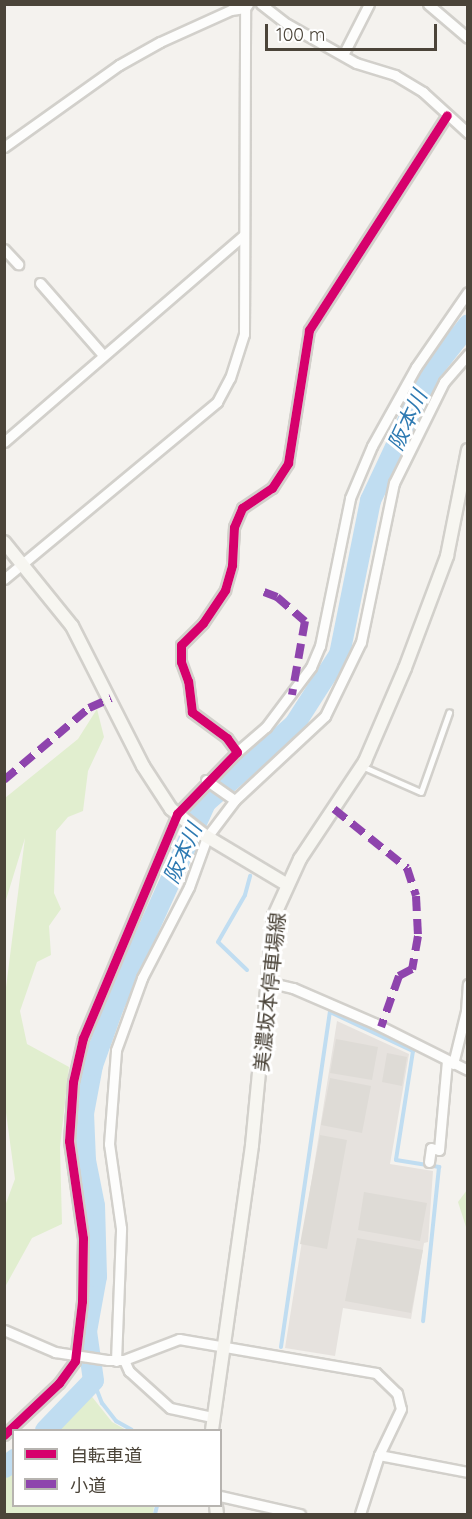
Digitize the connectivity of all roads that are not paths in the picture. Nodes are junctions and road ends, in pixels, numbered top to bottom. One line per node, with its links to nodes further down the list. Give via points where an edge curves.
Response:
1 (261, 4): 6 (street, via 287,24)
2 (369, 4): 6 (street)
3 (428, 4): 5 (street)
4 (246, 6): 9 (street, via 160,42 119,65); 10 (street)
5 (468, 38)
6 (343, 55): 7 (street, via 395,75 423,92)
7 (447, 115): 8 (street); 23 (street, via 309,330 288,463 272,488 242,508 234,527 232,565 225,590 181,645 192,712 226,738)
8 (468, 133)
9 (4, 147)
10 (244, 235): 16 (street); 20 (street, via 244,334 239,357 218,402)
11 (4, 249): 12 (street)
12 (18, 264)
13 (40, 283): 16 (street)
14 (468, 292): 23 (street, via 422,358 372,446 350,498 320,646 311,667 273,719)
15 (468, 354): 26 (street, via 444,382 394,483 361,642 326,716)
16 (103, 355): 17 (street)
17 (4, 442)
18 (468, 450): 24 (main road, 美濃坂本停車場線, via 437,586)
19 (4, 542): 20 (main road)
20 (22, 563): 21 (street); 27 (main road, via 72,626 143,766)
21 (4, 579)
22 (449, 713): 24 (lane, via 421,792)
23 (237, 752): 25 (street)
24 (362, 766): 29 (main road, 美濃坂本停車場線)
25 (206, 780): 26 (street); 27 (street)
26 (235, 801): 28 (street)
27 (179, 816): 28 (main road); 37 (street, via 83,1038 73,1082 69,1141 83,1238 82,1301)
28 (205, 836): 29 (main road); 38 (street, via 189,887 142,978 116,1050 109,1144 121,1228)
29 (286, 884): 30 (main road, 美濃坂本停車場線, via 271,928)
30 (267, 982): 32 (street, via 293,988 374,1023); 36 (main road, 美濃坂本停車場線, via 254,1134)
31 (468, 984): 32 (street, via 466,1011)
32 (450, 1063): 33 (street); 34 (street, via 439,1150 431,1148)
33 (468, 1070)
34 (429, 1162)
35 (4, 1330): 37 (street, via 42,1348)
36 (222, 1345): 38 (street, via 170,1340); 39 (main road, 美濃坂本停車場線); 42 (street, via 386,1378 401,1409)
37 (75, 1356): 38 (street); 41 (street, via 59,1383)
38 (120, 1360): 39 (street, via 170,1408)
39 (213, 1417): 40 (main road, 美濃坂本停車場線)
40 (212, 1429)
41 (4, 1436)
42 (379, 1455): 43 (street); 46 (street)
43 (468, 1472)
44 (222, 1496): 45 (street)
45 (300, 1515)
46 (360, 1515)

